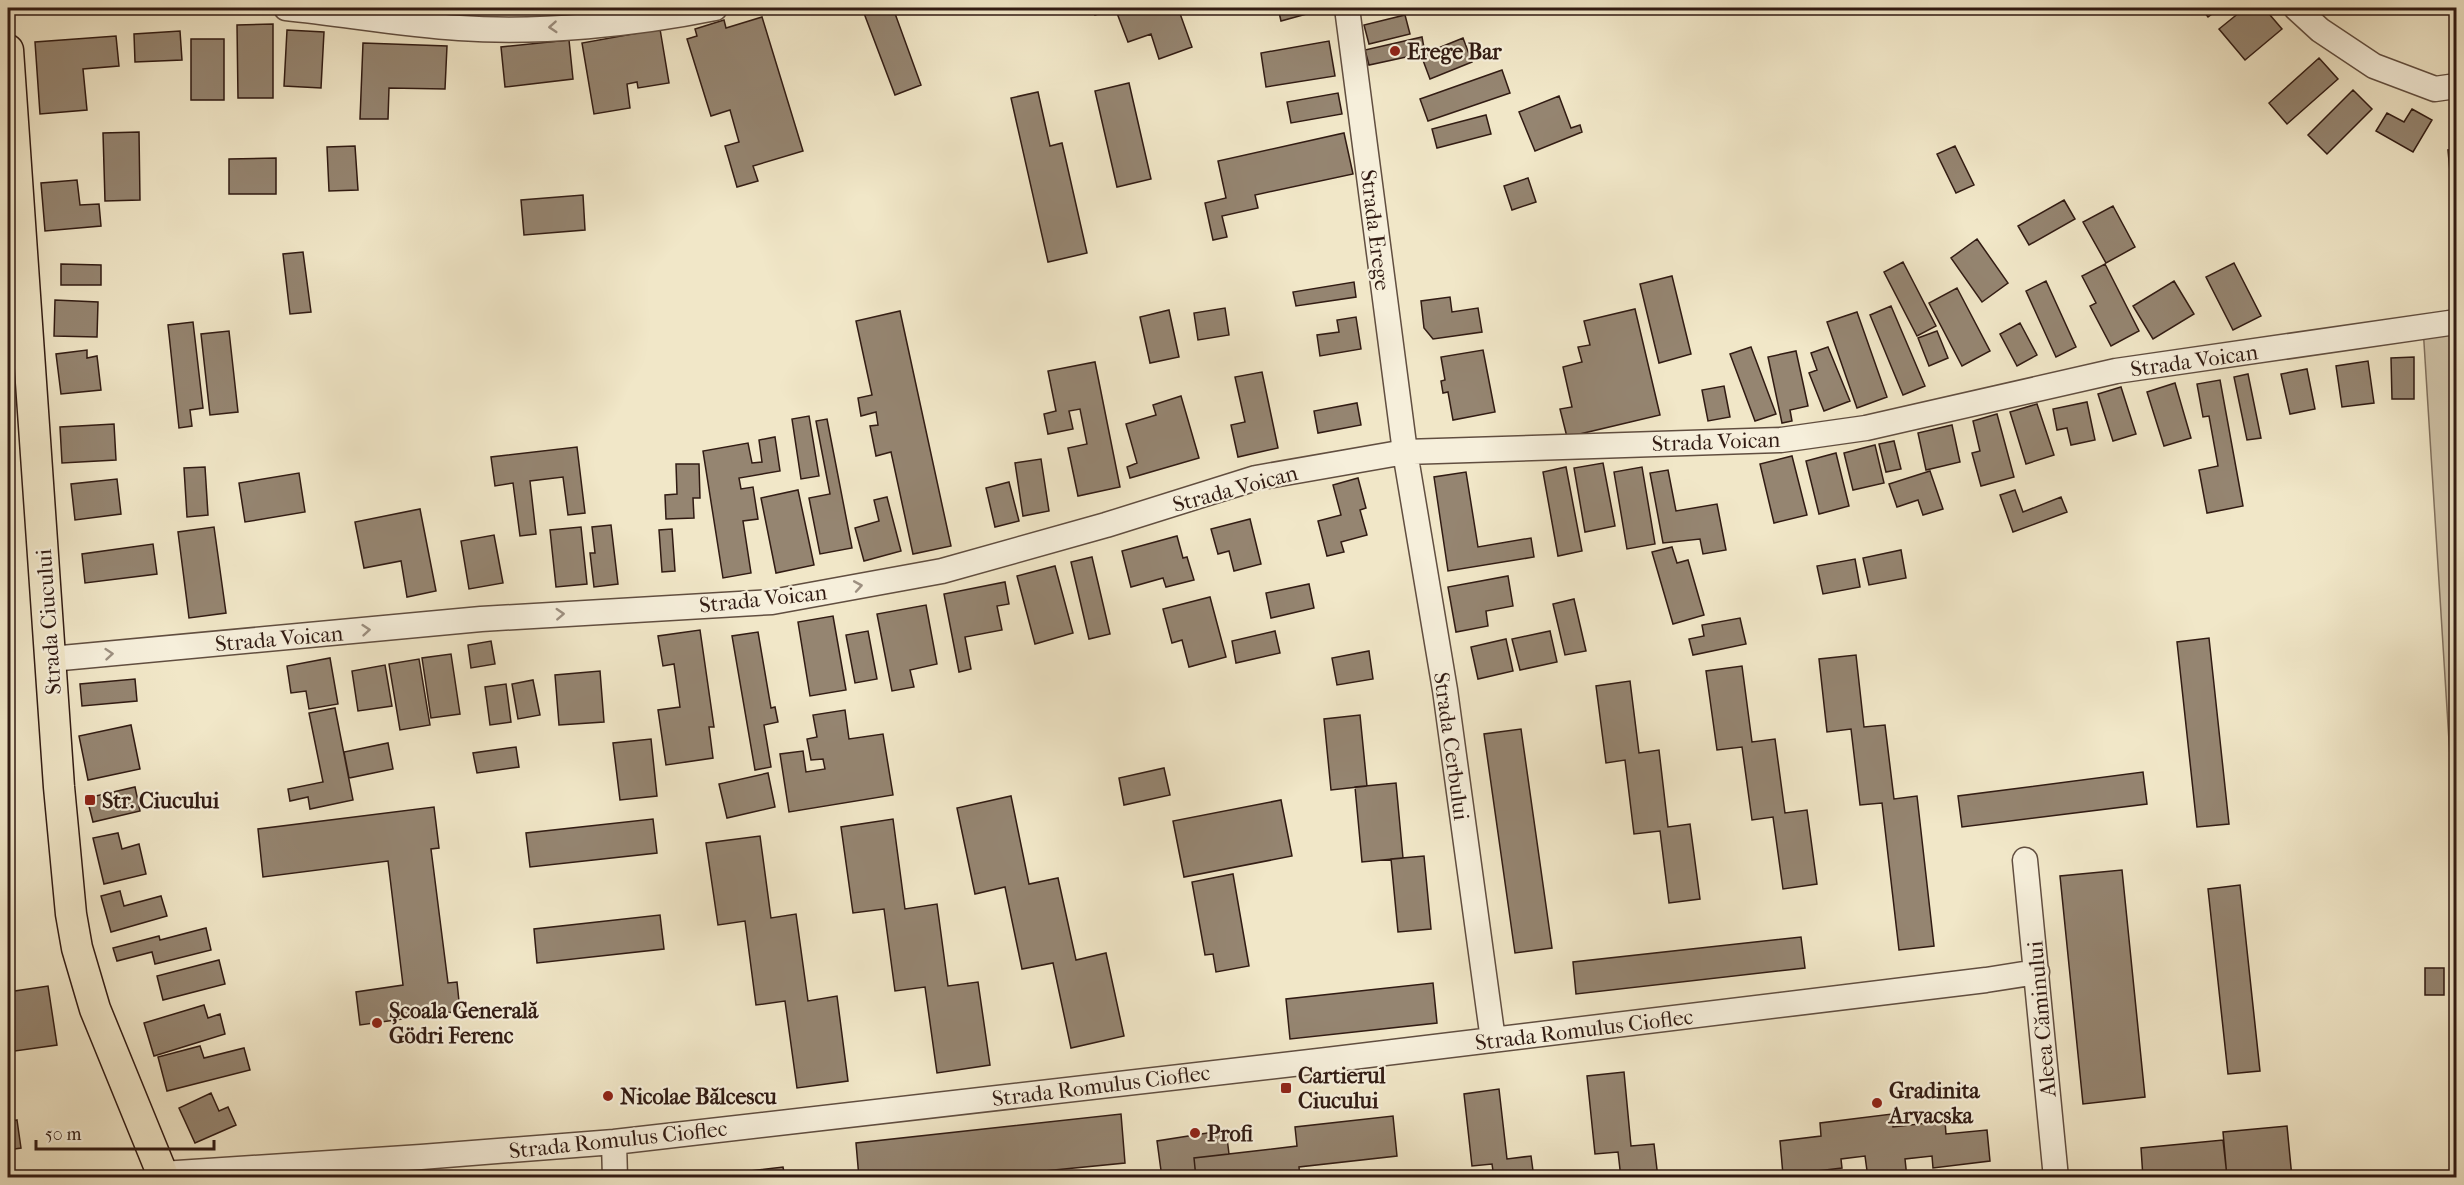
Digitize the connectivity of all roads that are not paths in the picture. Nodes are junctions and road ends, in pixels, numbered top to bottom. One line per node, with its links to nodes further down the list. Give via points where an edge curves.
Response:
1 (286, 8): 2 (street, one-way to 1, via 609,23 528,29 460,28)
2 (715, 8)
3 (1347, 8): 8 (street, Strada Erege)
4 (2296, 8): 6 (street, via 2320,30 2374,66 2435,89)
5 (8, 50): 9 (main road, Strada Ciucului)
6 (2457, 86)
7 (2457, 322): 8 (street, Strada Voican, via 2116,371 1866,428 1781,440)
8 (1405, 452): 9 (street, Strada Voican, one-way to 8, via 481,619 772,602 942,571 1257,478); 12 (street, Strada Cerbului, via 1444,690)
9 (51, 659): 14 (main road, Strada Ciucului, via 67,879 77,948 95,1009)
10 (2025, 860): 11 (street, Aleea Căminului)
11 (2037, 972): 12 (street, Strada Romulus Cioflec); 16 (street, Aleea Căminului)
12 (1493, 1040): 13 (street, Strada Romulus Cioflec)
13 (614, 1142): 14 (street, Strada Romulus Cioflec); 15 (street)
14 (163, 1176)
15 (615, 1178)
16 (2056, 1178)

